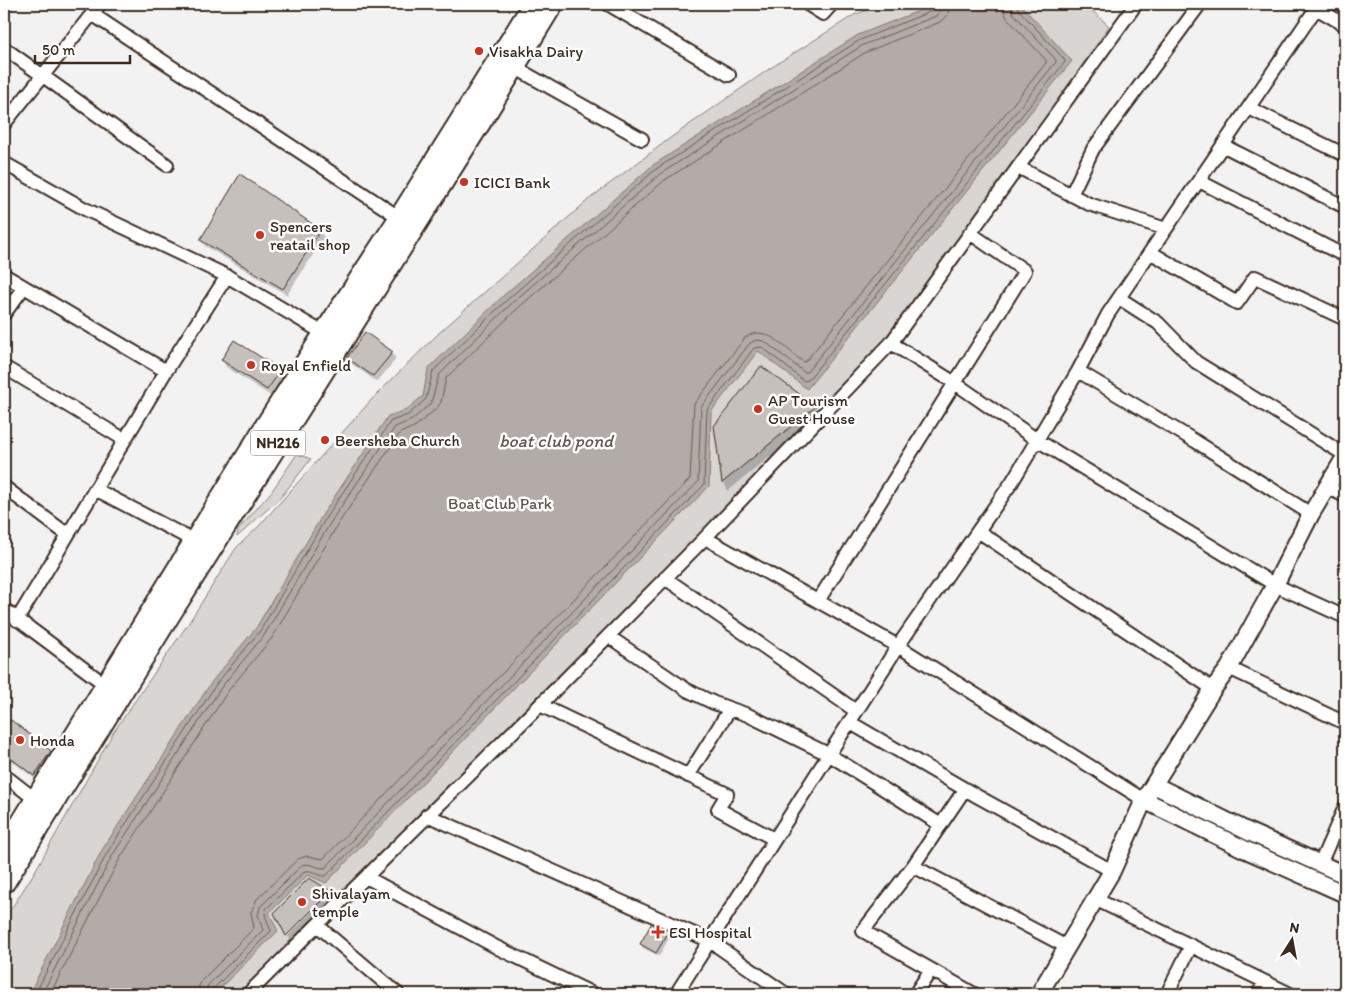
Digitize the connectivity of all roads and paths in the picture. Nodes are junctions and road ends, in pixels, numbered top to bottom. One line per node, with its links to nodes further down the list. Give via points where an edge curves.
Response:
1 (534, 4): 26 (highway, NH216)
2 (552, 4): 12 (highway, NH216)
3 (608, 4): 14 (street)
4 (807, 4): 5 (street, via 823,14)
5 (832, 4)
6 (1136, 4): 22 (street)
7 (1200, 4): 24 (street, via 1093,149)
8 (1318, 6): 10 (street); 15 (street)
9 (96, 9): 13 (street); 26 (street)
10 (1345, 25)
11 (4, 48): 13 (street)
12 (514, 66): 17 (street); 37 (highway, NH216)
13 (43, 75): 16 (street); 21 (street)
14 (729, 75)
15 (1249, 108): 18 (street); 19 (street)
16 (4, 124)
17 (642, 139)
18 (1224, 146): 23 (street); 25 (street)
19 (1345, 155)
20 (4, 164): 32 (street, via 85,209)
21 (167, 164)
22 (1018, 167): 24 (street); 28 (street)
23 (1199, 181): 27 (street); 30 (street)
24 (1071, 195): 27 (street)
25 (1345, 207)
26 (400, 218): 37 (highway, NH216)
27 (1166, 229): 29 (street)
28 (970, 233): 38 (street); 42 (street, via 1025,271)
29 (1150, 252): 34 (street); 36 (street, via 1237,303 1255,277)
30 (1345, 256)
31 (4, 275): 33 (street)
32 (227, 276): 37 (street); 40 (street)
33 (24, 287): 35 (street); 40 (street)
34 (1119, 298): 41 (street); 45 (street, via 1158,323 1196,362)
35 (4, 314)
36 (1345, 318)
37 (332, 338): 54 (highway, NH216); 87 (highway, NH216, via 169,615)
38 (891, 342): 42 (street); 53 (street)
39 (4, 367): 43 (street)
40 (166, 371): 43 (street)
41 (1078, 371): 44 (street); 50 (street)
42 (955, 384): 44 (street); 57 (street)
43 (125, 440): 48 (street)
44 (1037, 440): 51 (street); 56 (street)
45 (1345, 456): 47 (street)
46 (4, 487): 52 (street)
47 (1327, 487): 49 (street); 50 (street)
48 (95, 489): 52 (street); 54 (street)
49 (1345, 496)
50 (1311, 514): 56 (street)
51 (978, 531): 62 (street); 65 (street)
52 (68, 535): 60 (street)
53 (705, 538): 55 (street); 57 (street)
54 (196, 542): 64 (highway, NH216)
55 (665, 578): 61 (street); 68 (street)
56 (1275, 585): 59 (street); 63 (street)
57 (818, 601): 62 (street)
58 (4, 609): 60 (street)
59 (1345, 617)
60 (17, 620): 64 (street)
61 (608, 636): 66 (street); 67 (street, via 687,690)
62 (898, 646): 68 (street); 76 (street)
63 (1229, 668): 65 (street); 69 (street)
64 (107, 686): 75 (highway, NH216)
65 (1213, 689): 73 (street)
66 (540, 705): 72 (street); 78 (street)
67 (730, 709): 70 (street); 72 (street)
68 (853, 717): 70 (street); 74 (street)
69 (1345, 723)
70 (828, 754): 79 (street); 80 (street)
71 (4, 775): 75 (street)
72 (688, 776): 80 (street, via 727,794 718,809)
73 (1154, 785): 76 (street); 82 (street)
74 (965, 789): 79 (street); 84 (street)
75 (36, 800): 81 (highway, NH216)
76 (1144, 800): 84 (street); 88 (street)
77 (1345, 807): 82 (street)
78 (427, 815): 86 (street); 91 (street)
79 (940, 825): 83 (street)
80 (774, 839): 91 (street)
81 (4, 852)
82 (1320, 864): 85 (street)
83 (913, 866): 93 (street); 94 (street, via 863,931)
84 (1112, 870): 89 (street)
85 (1345, 875)
86 (366, 876): 90 (street); 98 (street, via 498,948)
87 (4, 882)
88 (1345, 894)
89 (1095, 899): 92 (street); 93 (street)
90 (317, 925): 96 (street); 97 (street)
91 (710, 941): 99 (street); 100 (street)
92 (1190, 946): 95 (street); 104 (street)
93 (1067, 947): 103 (street)
94 (931, 970): 101 (street); 102 (street)
95 (1265, 982): 105 (street); 106 (street)
96 (248, 994)
97 (398, 994)
98 (593, 994)
99 (676, 994)
100 (786, 994)
101 (915, 994)
102 (974, 994)
103 (1039, 994)
104 (1167, 994)
105 (1258, 994)
106 (1290, 994)

